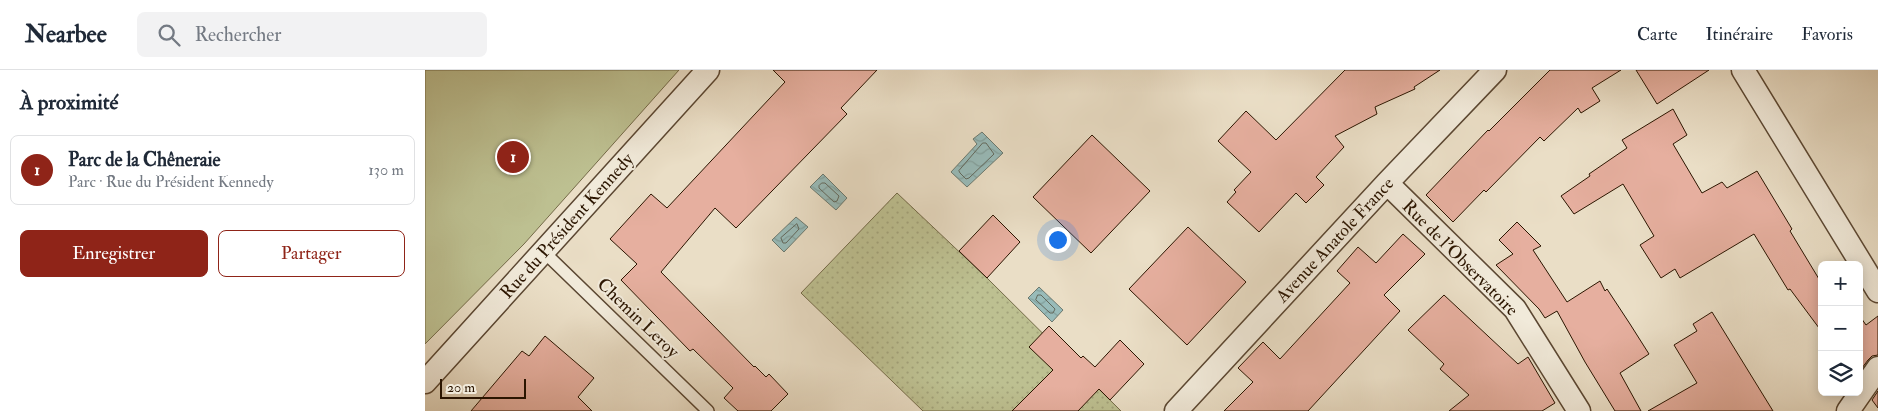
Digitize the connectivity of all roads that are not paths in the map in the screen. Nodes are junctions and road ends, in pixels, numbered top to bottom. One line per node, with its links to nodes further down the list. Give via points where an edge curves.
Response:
1 (708, 70): 5 (street, Rue du Président Kennedy)
2 (1495, 70): 4 (street, Avenue Anatole France)
3 (1743, 70): 6 (street)
4 (1387, 183): 10 (street, Avenue Anatole France); 11 (street, Rue de l'Observatoire, via 1515,310)
5 (543, 251): 8 (street, Rue du Président Kennedy); 9 (lane, Chemin Leroy)
6 (1878, 291)
7 (1878, 368): 12 (street)
8 (425, 382)
9 (708, 411)
10 (1176, 411)
11 (1579, 411)
12 (1848, 411)

